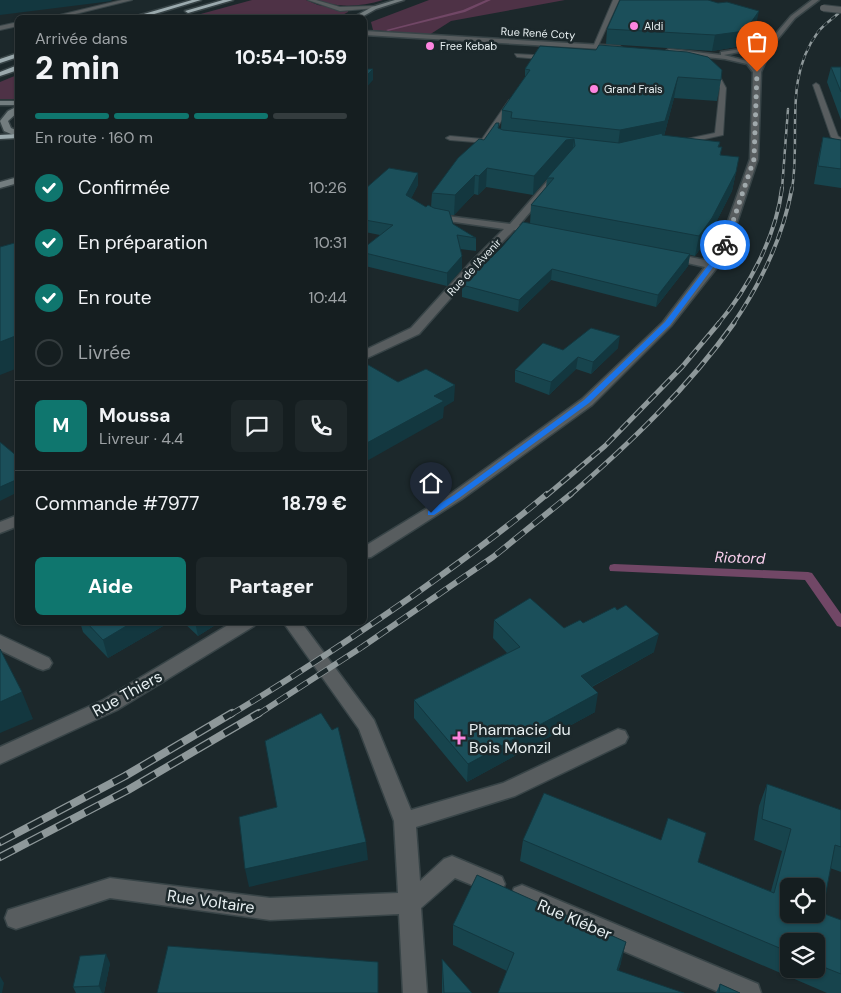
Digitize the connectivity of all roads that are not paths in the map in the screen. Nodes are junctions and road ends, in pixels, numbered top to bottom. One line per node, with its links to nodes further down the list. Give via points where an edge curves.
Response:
1 (128, 0): 12 (lane)
2 (198, 0): 13 (highway)
3 (230, 0): 11 (highway)
4 (311, 0): 9 (lane, via 340,8)
5 (401, 0): 9 (main road)
6 (616, 0): 20 (lane)
7 (816, 0): 8 (street)
8 (809, 6): 10 (street, bridge); 19 (street, via 793,18)
9 (374, 8): 14 (main road)
10 (841, 10)
11 (180, 13)
12 (63, 15)
13 (144, 15)
14 (361, 15)
15 (15, 25): 16 (lane)
16 (0, 28)
17 (367, 33): 18 (street, Rue René Coty)
18 (550, 43): 20 (street, Rue René Coty); 22 (lane)
19 (770, 44): 24 (street); 28 (street)
20 (595, 46): 21 (street, Rue René Coty)
21 (625, 48)
22 (526, 49)
23 (663, 51): 25 (street)
24 (735, 52): 25 (street); 28 (street)
25 (710, 54): 33 (street, via 749,63)
26 (15, 56): 29 (highway)
27 (556, 58): 30 (lane, via 517,55)
28 (763, 60): 33 (street)
29 (0, 61)
30 (530, 66)
31 (15, 68): 34 (highway)
32 (701, 72): 48 (lane, via 717,76 723,88 719,135)
33 (757, 72): 56 (street, via 754,159 721,256)
34 (0, 74)
35 (816, 85): 47 (lane, via 835,137)
36 (518, 92): 44 (lane)
37 (0, 103): 38 (main road)
38 (15, 104)
39 (0, 110): 40 (main road)
40 (14, 110): 41 (main road, via 4,121 7,129)
41 (15, 133)
42 (15, 135): 43 (highway)
43 (0, 136)
44 (487, 136): 45 (lane); 46 (lane, via 484,141)
45 (497, 136)
46 (450, 138)
47 (841, 140)
48 (672, 145)
49 (557, 176): 53 (street, Rue de l'Avenir)
50 (15, 181): 51 (main road)
51 (0, 185)
52 (434, 216): 53 (street)
53 (512, 227): 54 (street); 57 (street, Rue de l'Avenir, via 415,331)
54 (531, 230)
55 (655, 254): 56 (street)
56 (712, 264): 60 (street, via 667,324 587,402 457,496)
57 (367, 354)
58 (15, 521): 59 (street)
59 (0, 528)
60 (367, 552)
61 (243, 625): 66 (street, Rue Thiers, via 110,705)
62 (293, 625): 67 (street, via 367,726)
63 (0, 642): 64 (street)
64 (43, 663)
65 (618, 737): 67 (street, via 508,790)
66 (0, 756)
67 (405, 821): 68 (street)
68 (411, 903): 69 (street, Rue Voltaire, via 270,909 110,888); 70 (street); 71 (street, Rue Kléber, via 452,866)
69 (16, 918)
70 (415, 993)
71 (749, 993)

